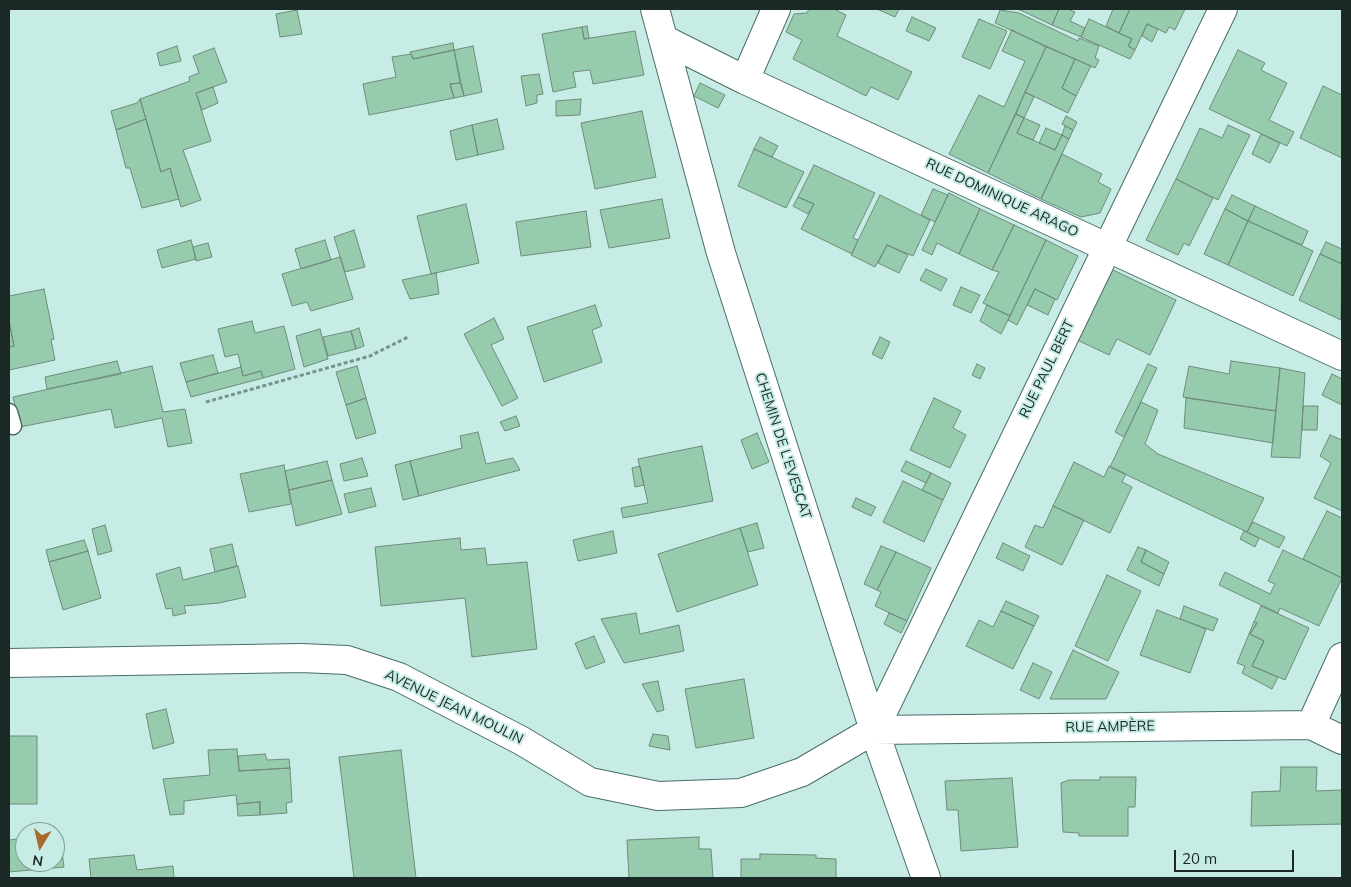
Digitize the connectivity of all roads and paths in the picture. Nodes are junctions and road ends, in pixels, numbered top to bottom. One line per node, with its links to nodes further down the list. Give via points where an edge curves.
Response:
1 (655, 9): 4 (street, CHEMIN DE L'EVESCAT)
2 (776, 9): 5 (street)
3 (1222, 9): 6 (street, RUE PAUL BERT)
4 (663, 39): 5 (street, RUE DOMINIQUE ARAGO); 13 (street, CHEMIN DE L'EVESCAT, via 721,253)
5 (745, 80): 6 (street, RUE DOMINIQUE ARAGO)
6 (1106, 245): 8 (street, RUE DOMINIQUE ARAGO); 13 (street, RUE PAUL BERT)
7 (408, 337): 9 (path, via 370,356)
8 (1342, 356)
9 (206, 402)
10 (1342, 657): 12 (street)
11 (9, 663): 13 (street, AVENUE JEAN MOULIN, via 347,660 399,677 522,741 590,782 658,796 741,793 802,772)
12 (1311, 725): 13 (street, RUE AMPÈRE); 14 (street, RUE AMPÈRE)
13 (874, 730): 15 (street, CHEMIN DE L'EVESCAT)
14 (1342, 740)
15 (926, 878)

